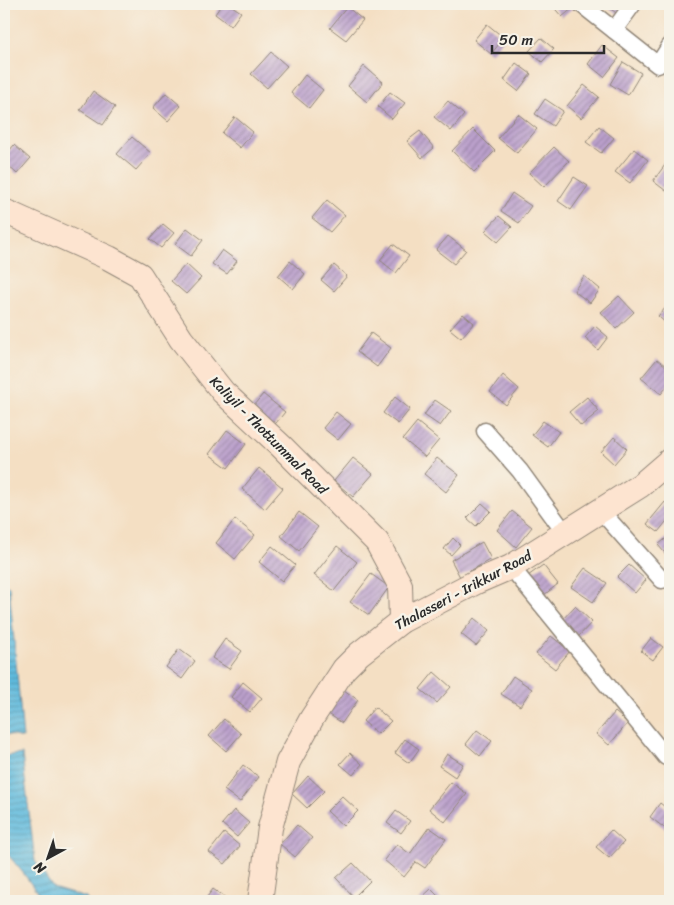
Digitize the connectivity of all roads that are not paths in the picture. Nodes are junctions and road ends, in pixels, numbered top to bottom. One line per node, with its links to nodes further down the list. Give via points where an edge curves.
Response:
1 (581, 4): 3 (street)
2 (632, 4): 3 (street)
3 (614, 30): 4 (street, via 658,65)
4 (670, 46)
5 (4, 211): 12 (main road, Kaliyil - Thottummal Road, via 140,275 181,339 223,392 377,542 400,585)
6 (485, 431): 9 (street, via 520,471)
7 (670, 460): 8 (main road, Thalasseri - Irikkur Road, via 649,479)
8 (601, 511): 9 (main road, Thalasseri - Irikkur Road); 11 (street)
9 (565, 533): 10 (main road, Thalasseri - Irikkur Road)
10 (511, 567): 12 (main road, Thalasseri - Irikkur Road); 13 (street)
11 (662, 580)
12 (402, 621): 14 (main road, Thalasseri - Irikkur Road, via 344,669 288,762 270,828)
13 (666, 757)
14 (260, 901)

